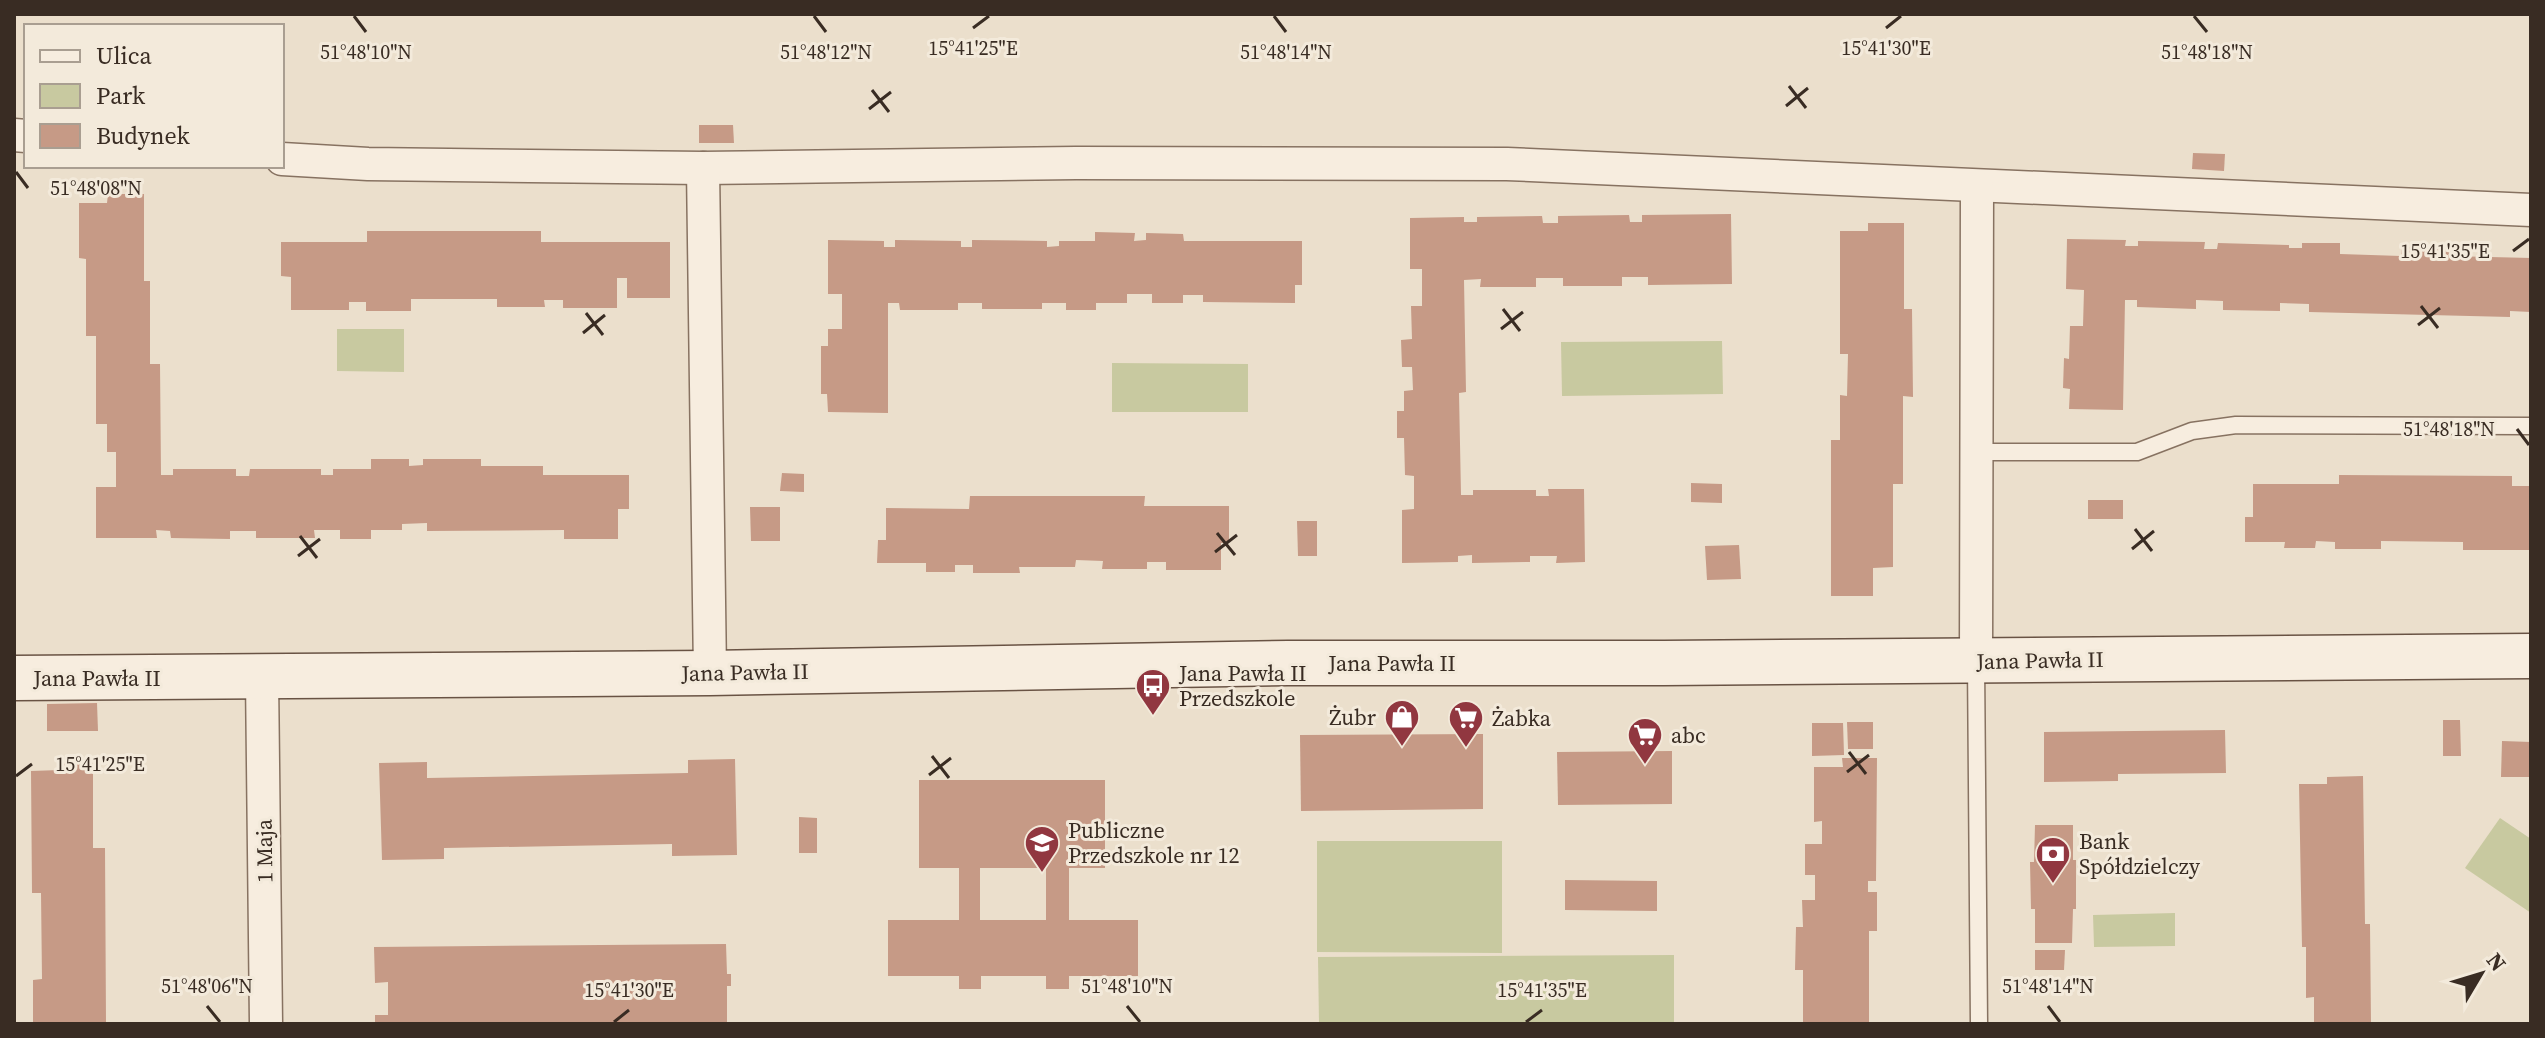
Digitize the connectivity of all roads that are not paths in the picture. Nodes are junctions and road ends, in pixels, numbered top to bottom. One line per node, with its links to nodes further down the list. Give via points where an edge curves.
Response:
1 (284, 159): 2 (street)
2 (703, 168): 3 (street, via 1507,164); 9 (street)
3 (1977, 187): 4 (street); 6 (street)
4 (2531, 210)
5 (2531, 426): 6 (lane, via 2236,425 2192,431 2137,452)
6 (1978, 452): 8 (street)
7 (2531, 656): 8 (street, Jana Pawła II)
8 (1976, 660): 9 (street, Jana Pawła II, via 1288,663); 13 (lane)
9 (710, 673): 10 (street, Jana Pawła II)
10 (262, 677): 11 (street, Jana Pawła II); 12 (street, 1 Maja)
11 (14, 678)
12 (266, 1024)
13 (1979, 1024)

